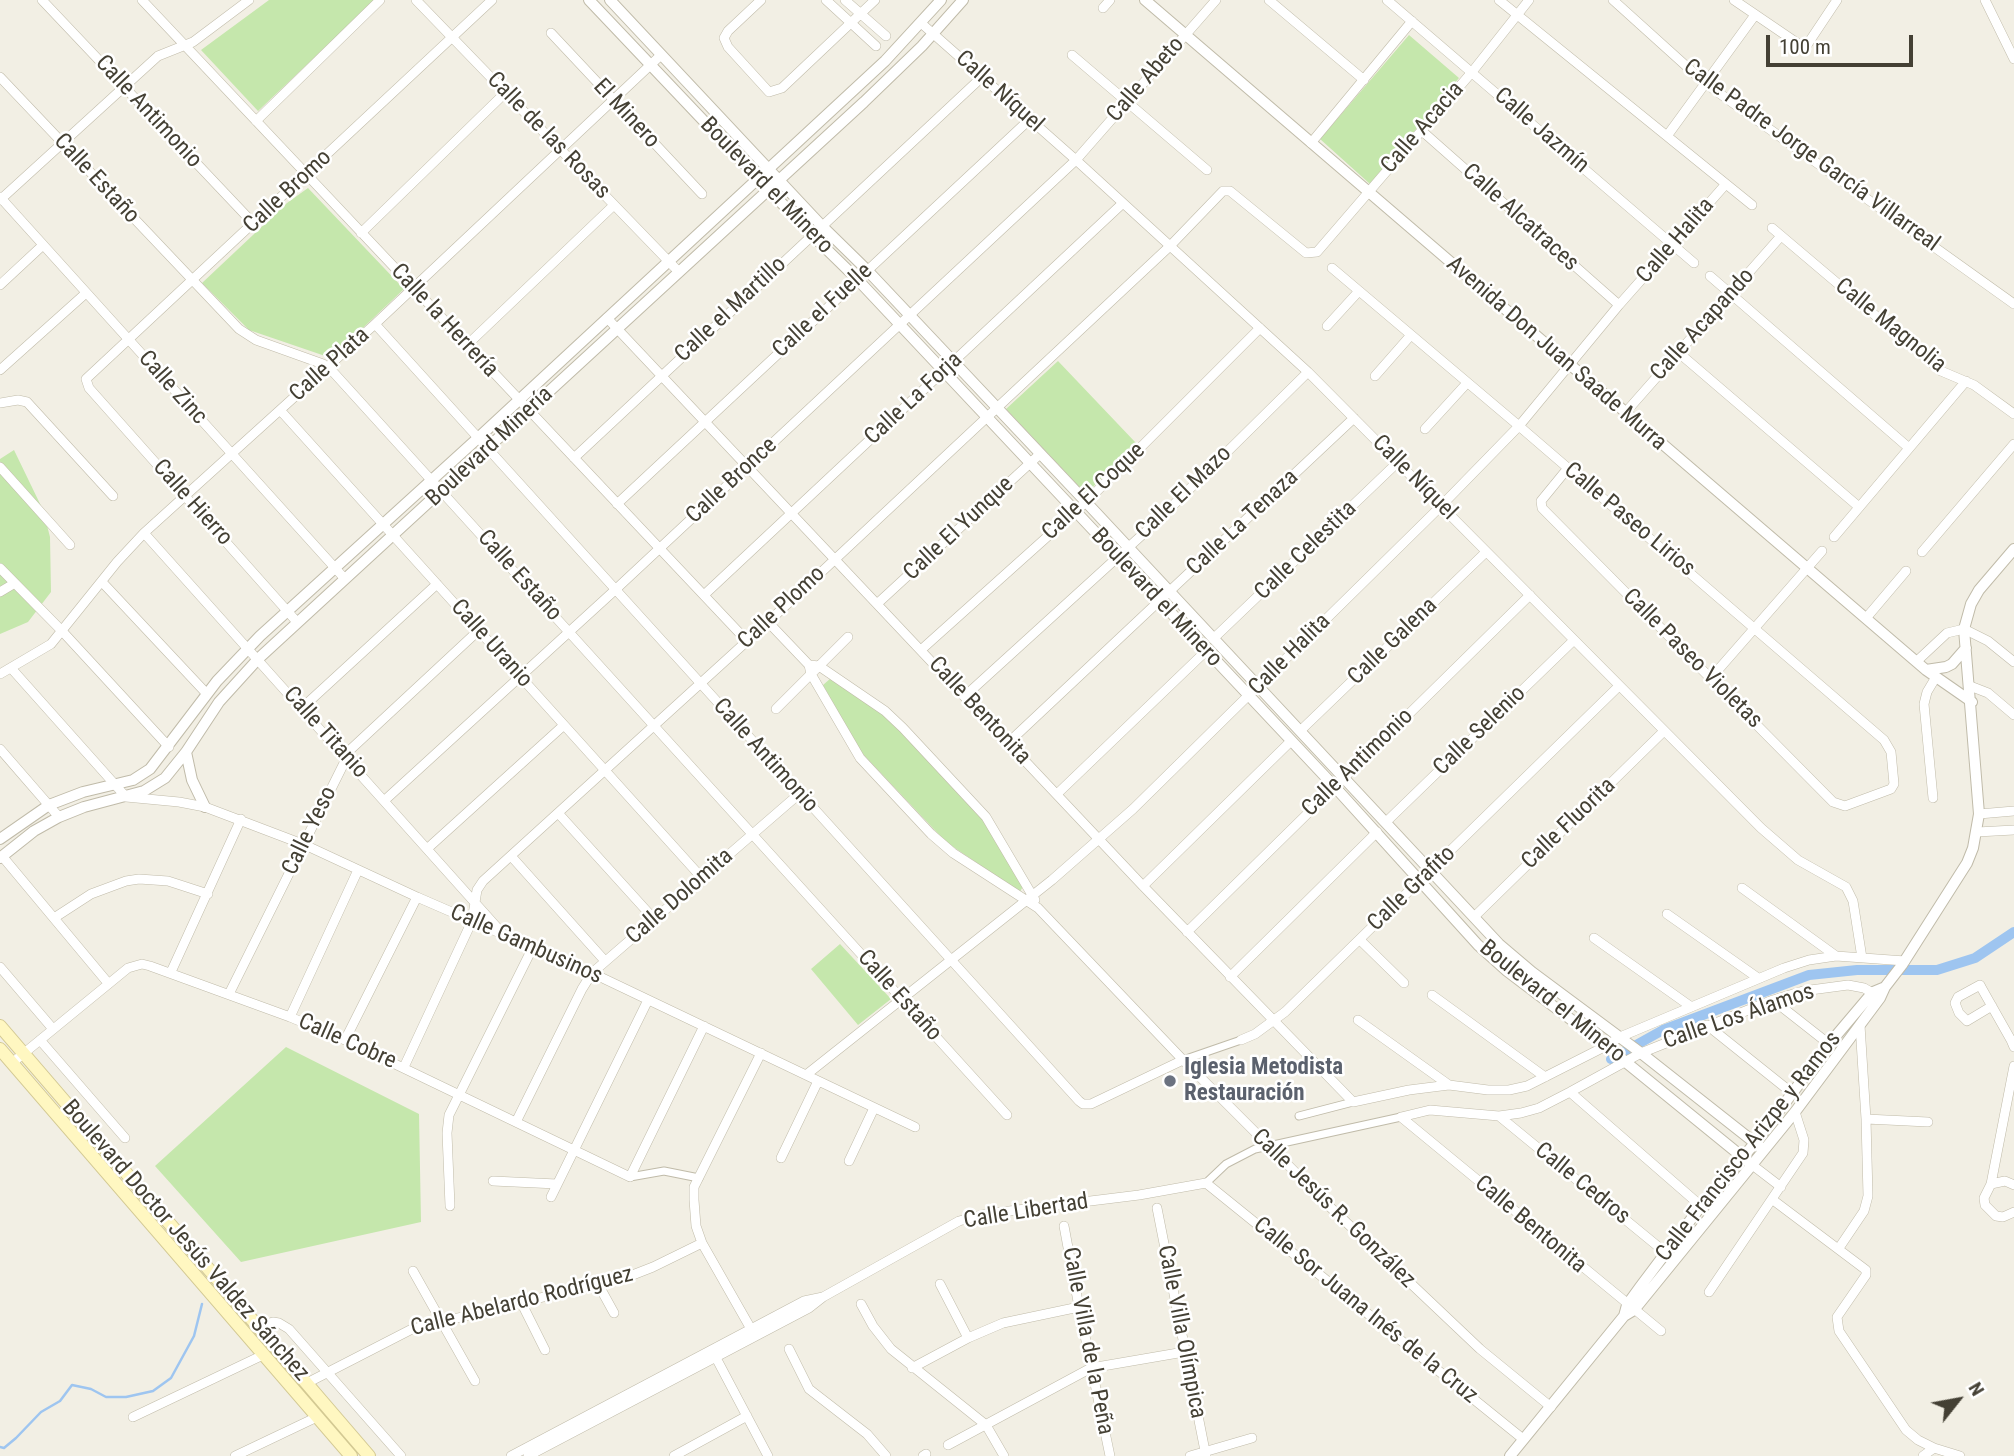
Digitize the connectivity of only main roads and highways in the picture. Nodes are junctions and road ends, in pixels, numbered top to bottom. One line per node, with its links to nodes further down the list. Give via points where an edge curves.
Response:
1 (0, 1026): 4 (main road, Boulevard Doctor Jesús Valdez Sánchez)
2 (0, 1049): 3 (main road, Boulevard Doctor Jesús Valdez Sánchez)
3 (351, 1456)
4 (369, 1456)

